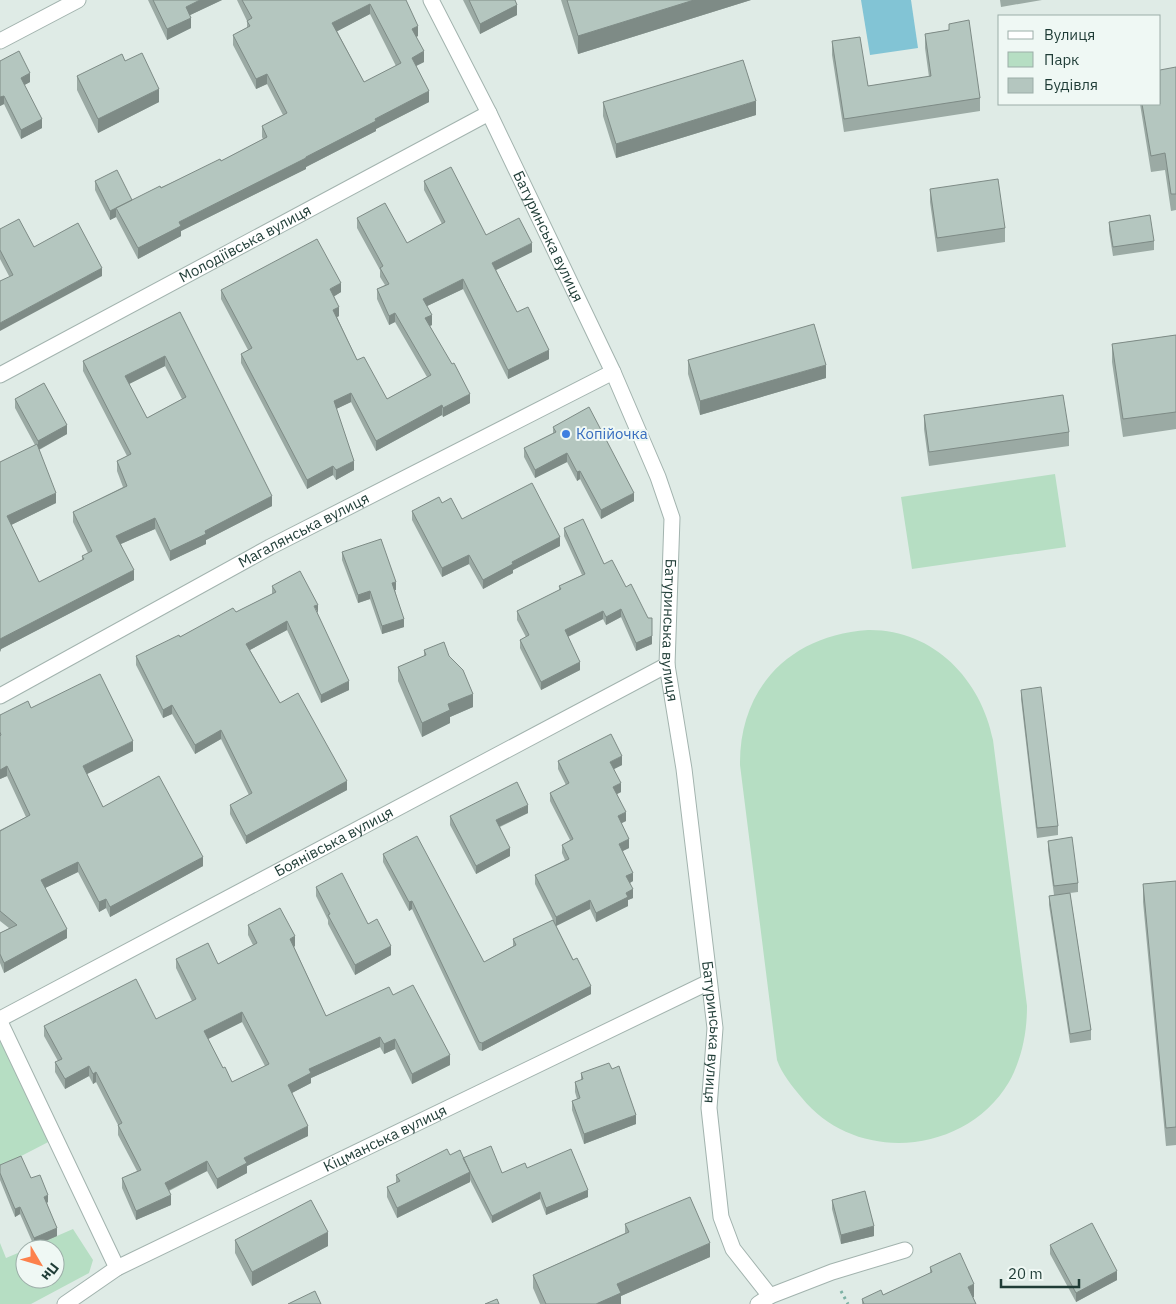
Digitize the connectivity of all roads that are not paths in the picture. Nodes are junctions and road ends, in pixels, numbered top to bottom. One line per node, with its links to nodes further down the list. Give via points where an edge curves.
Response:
1 (78, 0): 3 (street)
2 (431, 0): 4 (street, Батуринська вулиця)
3 (0, 41)
4 (489, 113): 5 (street, Батуринська вулиця); 6 (street, Молодіївська вулиця)
5 (613, 372): 7 (street, Батуринська вулиця, via 672,518); 8 (street, Магалянська вулиця, via 270,547)
6 (0, 375)
7 (667, 665): 9 (street, Батуринська вулиця, via 684,769); 10 (street, Боянівська вулиця)
8 (0, 696)
9 (709, 982): 12 (street, Кіцманська вулиця); 13 (street, Батуринська вулиця, via 715,1028 709,1108 722,1217 733,1250)
10 (0, 1020): 12 (street)
11 (905, 1250): 13 (street, via 832,1272)
12 (117, 1268): 14 (street, Кіцманська вулиця)
13 (764, 1300)
14 (65, 1304)

